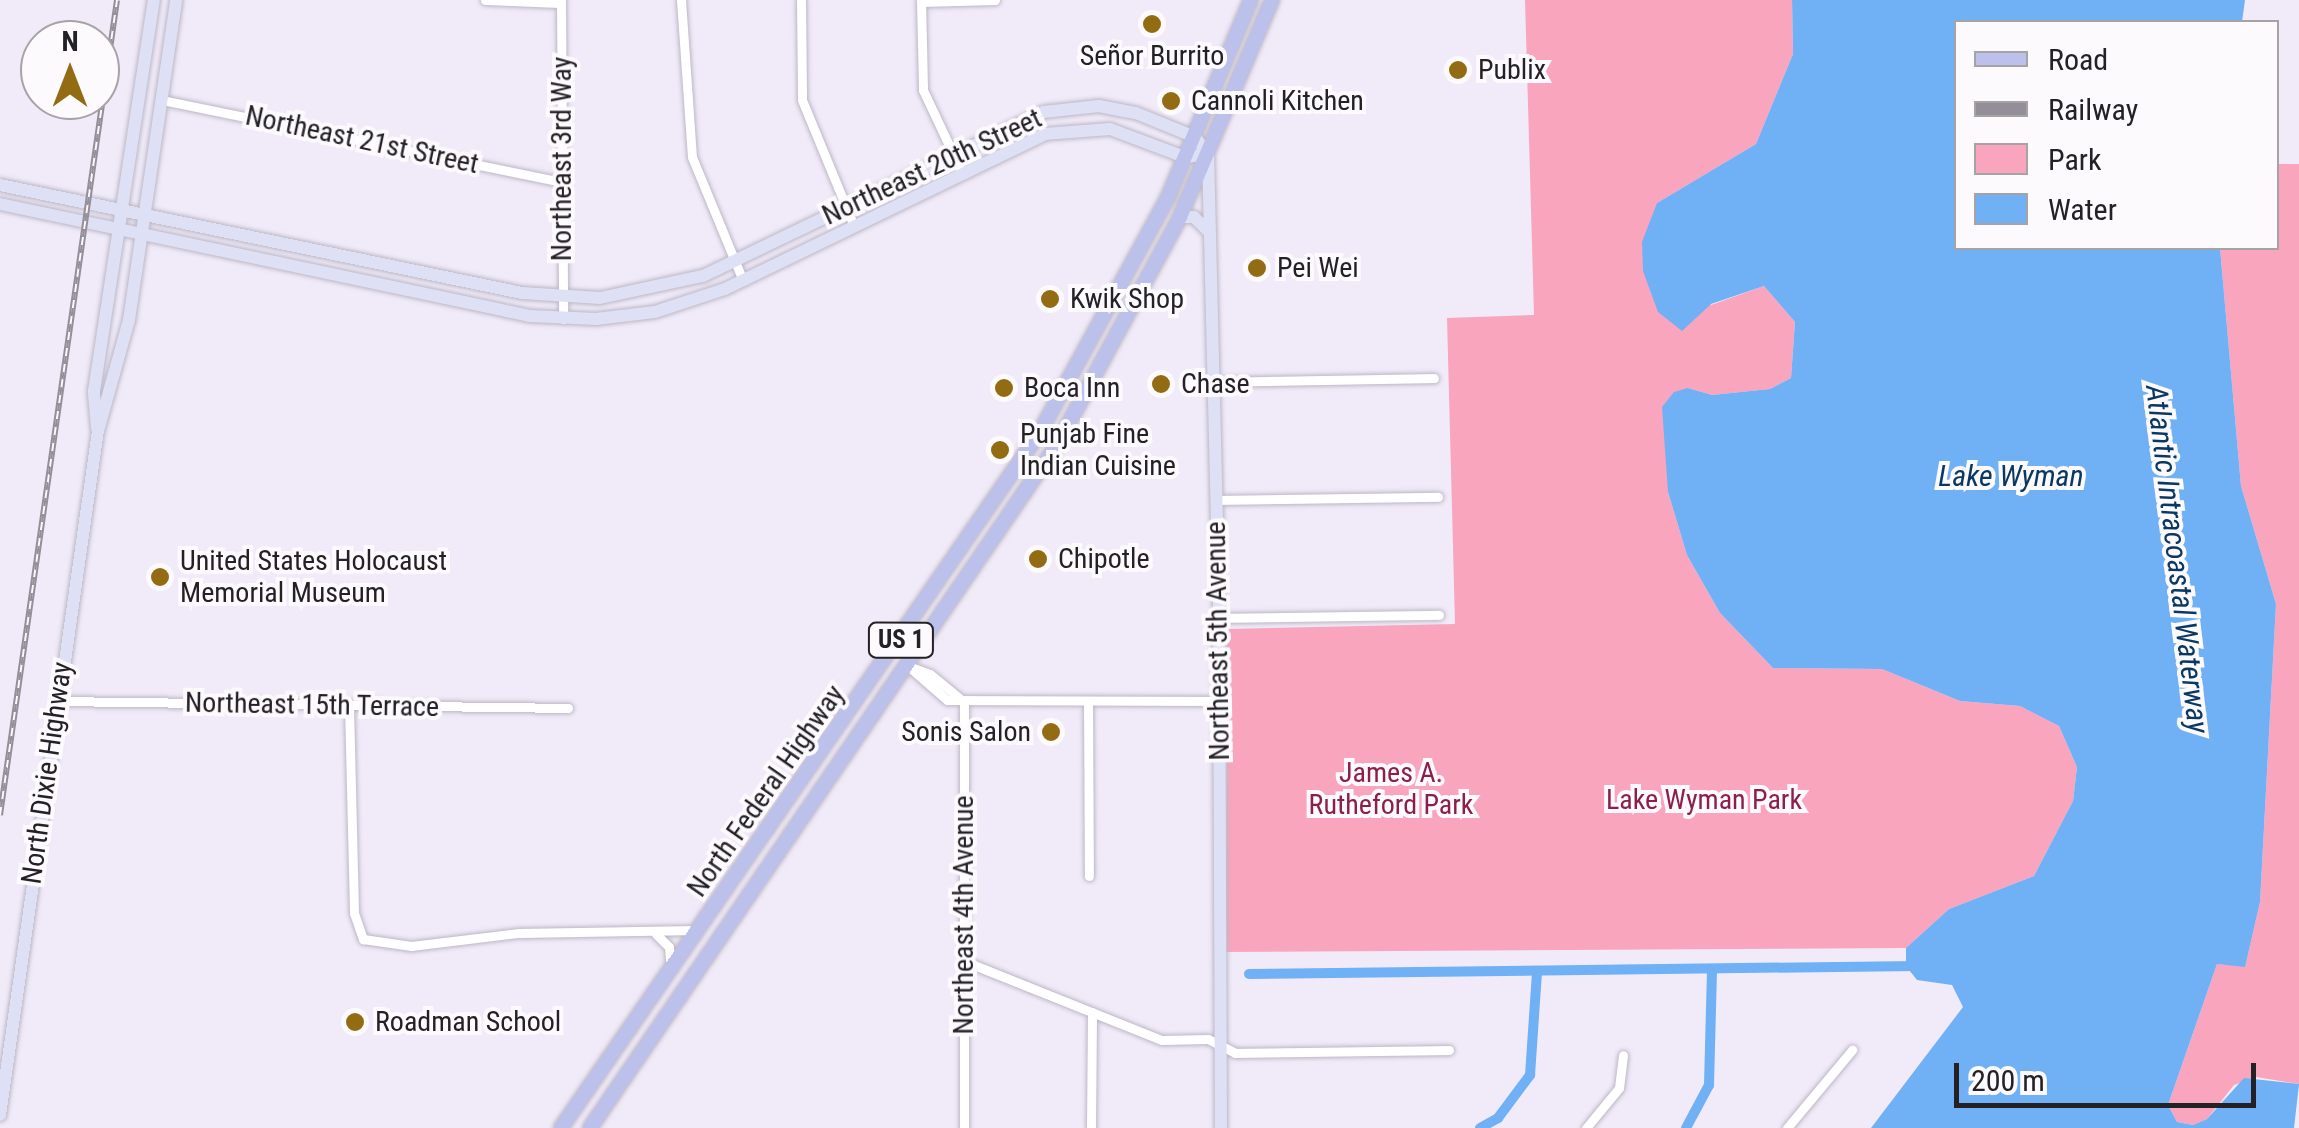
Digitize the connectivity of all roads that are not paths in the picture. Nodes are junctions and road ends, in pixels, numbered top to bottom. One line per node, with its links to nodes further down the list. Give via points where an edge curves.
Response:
1 (154, 0): 23 (street, North Dixie Highway)
2 (176, 0): 11 (street, North Dixie Highway)
3 (485, 0): 10 (street)
4 (681, 0): 31 (street, via 692,157)
5 (801, 0): 22 (street, via 802,100)
6 (995, 0): 9 (street)
7 (1252, 0): 14 (main road, North Federal Highway / US 1)
8 (1272, 0): 16 (main road, North Federal Highway / US 1)
9 (921, 1): 15 (street, via 923,90)
10 (561, 2): 19 (street, Northeast 3rd Way)
11 (162, 100): 19 (street, Northeast 21st Street); 24 (street, North Dixie Highway)
12 (1087, 106): 13 (street); 14 (street, Northeast 20th Street, via 1136,113); 15 (street, Northeast 20th Street, via 1028,118)
13 (1087, 128): 17 (street, Northeast 20th Street, via 1128,133); 18 (street, Northeast 20th Street, via 1032,138)
14 (1195, 137): 16 (street); 17 (main road, North Federal Highway / US 1)
15 (953, 154): 18 (street); 22 (street, Northeast 20th Street)
16 (1208, 154): 17 (street); 25 (main road, North Federal Highway / US 1); 28 (street, Northeast 5th Avenue)
17 (1186, 157): 36 (main road, North Federal Highway / US 1)
18 (962, 173): 26 (street, Northeast 20th Street)
19 (562, 182): 34 (street, Northeast 3rd Way)
20 (0, 185): 23 (street, Northeast 20th Street)
21 (0, 204): 27 (street, Northeast 20th Street)
22 (844, 207): 26 (street); 31 (street, Northeast 20th Street)
23 (124, 210): 24 (street, Northeast 20th Street); 27 (street, North Dixie Highway)
24 (145, 214): 29 (street, North Dixie Highway); 30 (street, Northeast 20th Street)
25 (1180, 217): 28 (street, via 1194,217); 37 (main road, North Federal Highway / US 1)
26 (854, 226): 33 (street, Northeast 20th Street)
27 (121, 230): 29 (street, Northeast 20th Street); 41 (street, North Dixie Highway, via 94,392)
28 (1210, 232): 39 (street, Northeast 5th Avenue)
29 (142, 234): 32 (street, Northeast 20th Street); 41 (street, North Dixie Highway, via 126,336)
30 (306, 248): 32 (street); 34 (street, Northeast 20th Street)
31 (736, 261): 33 (street); 34 (street, Northeast 20th Street, via 651,292)
32 (304, 270): 35 (street, Northeast 20th Street)
33 (743, 281): 35 (street, Northeast 20th Street, via 655,312)
34 (563, 298): 35 (street, Northeast 3rd Way)
35 (563, 319)
36 (1098, 332): 37 (main road); 40 (main road, North Federal Highway / US 1)
37 (1115, 342): 42 (main road, North Federal Highway / US 1)
38 (1434, 378): 39 (street)
39 (1214, 382): 44 (street, Northeast 5th Avenue)
40 (1055, 406): 42 (main road); 45 (main road, North Federal Highway / US 1)
41 (98, 431): 54 (street, North Dixie Highway)
42 (1058, 443): 46 (main road, North Federal Highway / US 1)
43 (1438, 496): 44 (street)
44 (1217, 500): 48 (street, Northeast 5th Avenue)
45 (982, 524): 46 (street); 49 (main road, North Federal Highway / US 1)
46 (998, 536): 51 (main road, North Federal Highway / US 1)
47 (1439, 615): 48 (street)
48 (1220, 618): 53 (street, Northeast 5th Avenue)
49 (910, 628): 50 (main road, North Federal Highway / US 1); 51 (main road)
50 (890, 656): 52 (main road); 60 (main road, North Federal Highway / US 1)
51 (908, 666): 52 (main road, North Federal Highway / US 1); 55 (street, via 947,700)
52 (888, 694): 65 (main road, North Federal Highway / US 1)
53 (1220, 701): 56 (street); 67 (street, Northeast 5th Avenue)
54 (57, 702): 57 (street, Northeast 15th Terrace); 71 (street, North Dixie Highway)
55 (964, 702): 56 (street); 63 (street, Northeast 4th Avenue)
56 (1088, 702): 59 (street)
57 (349, 706): 58 (street, Northeast 15th Terrace); 61 (street, via 354,913 363,939 411,946 519,934)
58 (568, 708)
59 (1088, 876)
60 (700, 929): 61 (street); 62 (main road, North Federal Highway / US 1)
61 (654, 932): 64 (street, via 669,947)
62 (683, 953): 64 (main road, North Federal Highway / US 1); 65 (main road)
63 (964, 961): 66 (street); 74 (street, Northeast 4th Avenue)
64 (671, 970): 72 (main road, North Federal Highway / US 1)
65 (688, 981): 73 (main road, North Federal Highway / US 1)
66 (1092, 1012): 67 (street, via 1149,1037 1208,1039); 75 (street)
67 (1220, 1046): 68 (street, via 1234,1053); 76 (street, Northeast 5th Avenue)
68 (1448, 1050)
69 (1852, 1050): 78 (street)
70 (1623, 1055): 77 (street, via 1619,1088)
71 (0, 1115)
72 (561, 1128)
73 (590, 1128)
74 (964, 1128)
75 (1091, 1128)
76 (1220, 1128)
77 (1586, 1128)
78 (1787, 1128)

